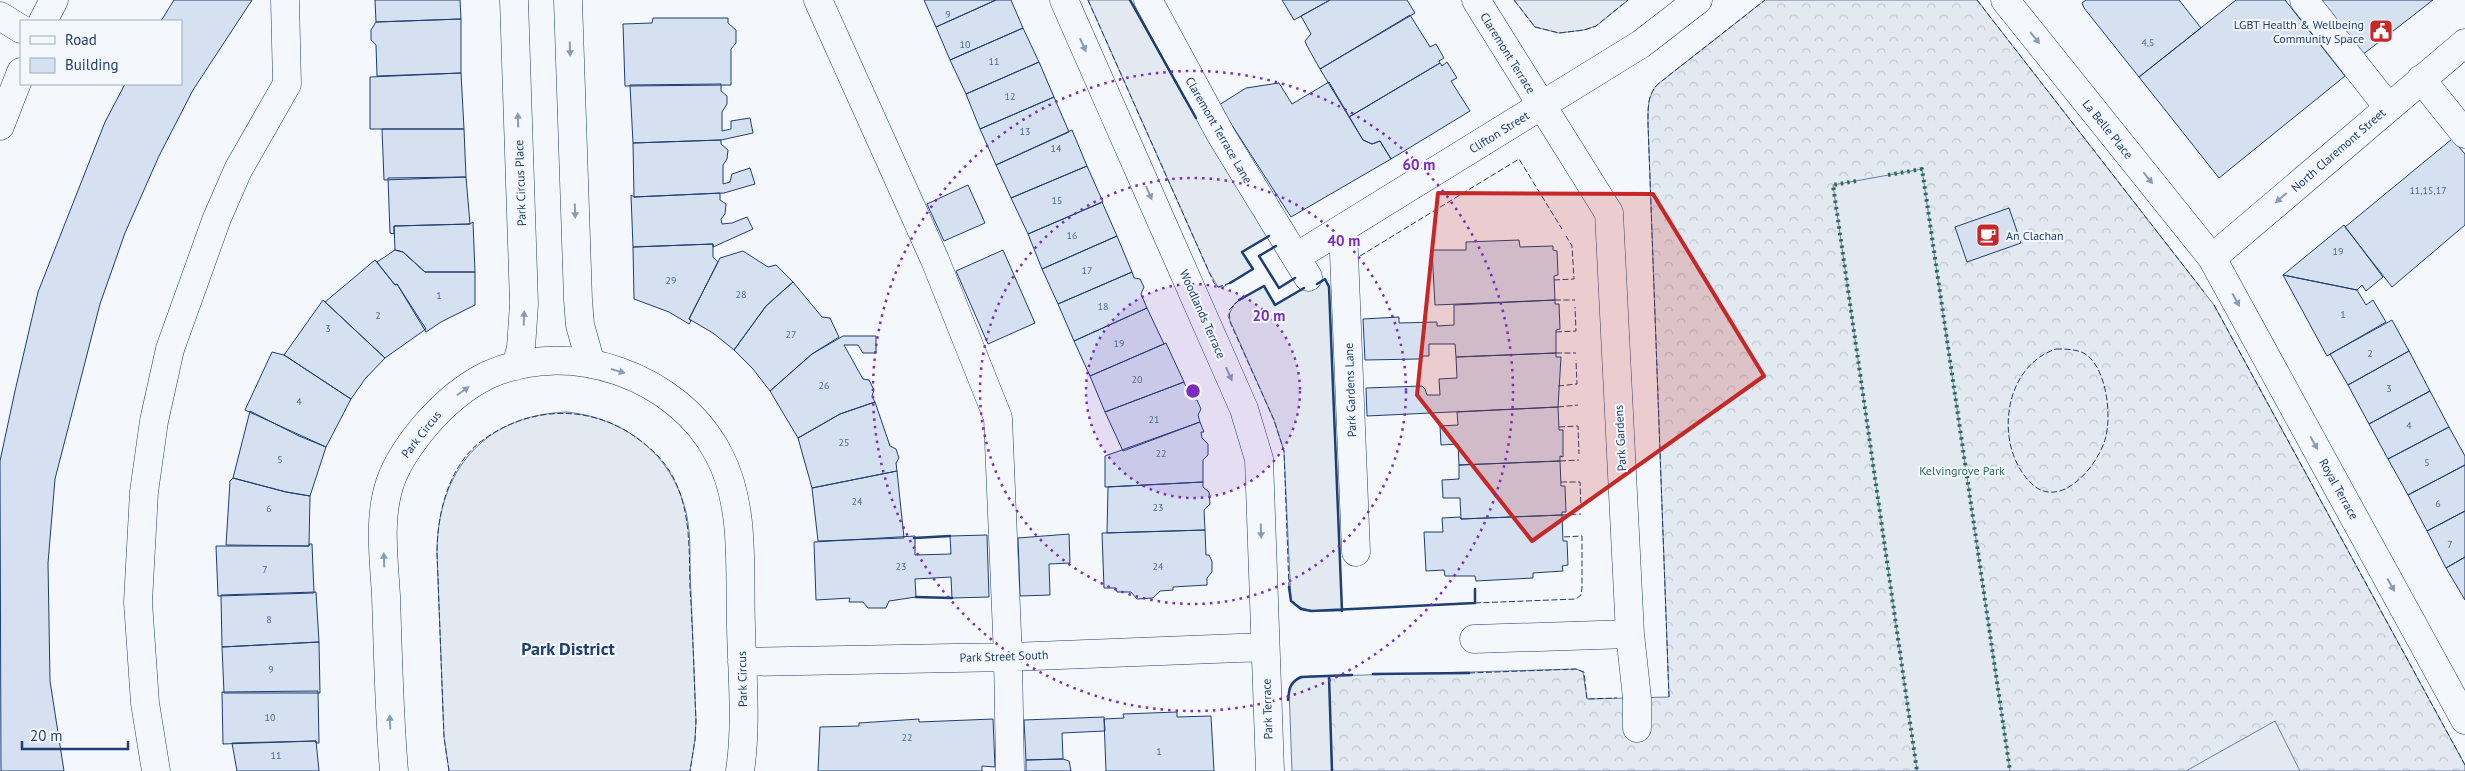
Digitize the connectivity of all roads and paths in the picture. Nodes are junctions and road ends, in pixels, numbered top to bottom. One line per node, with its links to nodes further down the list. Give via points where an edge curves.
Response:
1 (54, 0): 13 (street)
2 (285, 0): 35 (street, via 287,84 238,170 217,218 170,348 154,421 144,492 138,602 145,702)
3 (514, 0): 26 (street, Park Circus Place, one-way to 3, via 521,348 524,304)
4 (568, 0): 25 (street, one-way to 25, via 578,300 580,325)
5 (818, 0): 31 (street, via 935,260 998,418)
6 (1064, 0): 30 (street, Woodlands Terrace, one-way to 30, via 1252,432 1259,459)
7 (1148, 0): 24 (street, Claremont Terrace Lane, via 1217,127)
8 (1476, 0): 18 (street, Claremont Terrace)
9 (1698, 0): 18 (street, Clifton Street, via 1641,44)
10 (2005, 0): 23 (street, La Belle Place, one-way to 23)
11 (2304, 0): 19 (street)
12 (0, 16): 14 (street)
13 (44, 20)
14 (20, 28)
15 (2465, 42): 17 (street, North Claremont Street)
16 (20, 75): 20 (street)
17 (2420, 79): 19 (street, North Claremont Street); 21 (street)
18 (1541, 106): 22 (street, Clifton Street); 28 (street, Park Gardens, via 1609,213)
19 (2388, 107): 23 (street, North Claremont Street, one-way to 23)
20 (0, 126)
21 (2465, 134)
22 (1343, 229): 24 (street, Clifton Street); 27 (street, Park Gardens Lane)
23 (2212, 258): 33 (street, Royal Terrace, one-way to 33)
24 (1302, 267)
25 (591, 364): 26 (street, Park Circus, via 553,360); 32 (street, Park Circus, one-way to 32, via 626,374 671,397 705,432 720,455 731,484 738,519)
26 (516, 366): 36 (street, Park Circus, one-way to 26, via 384,537 389,484 403,453 440,408 488,375)
27 (1356, 552)
28 (1630, 634): 29 (street); 34 (street, Park Gardens)
29 (1474, 639)
30 (1265, 647): 31 (street, Park Street South); 39 (street, Park Terrace)
31 (1008, 657): 32 (street, Park Street South); 38 (street)
32 (742, 662): 37 (street, Park Circus)
33 (2465, 720)
34 (1637, 728)
35 (156, 771)
36 (394, 771)
37 (740, 771)
38 (1010, 771)
39 (1270, 771)

